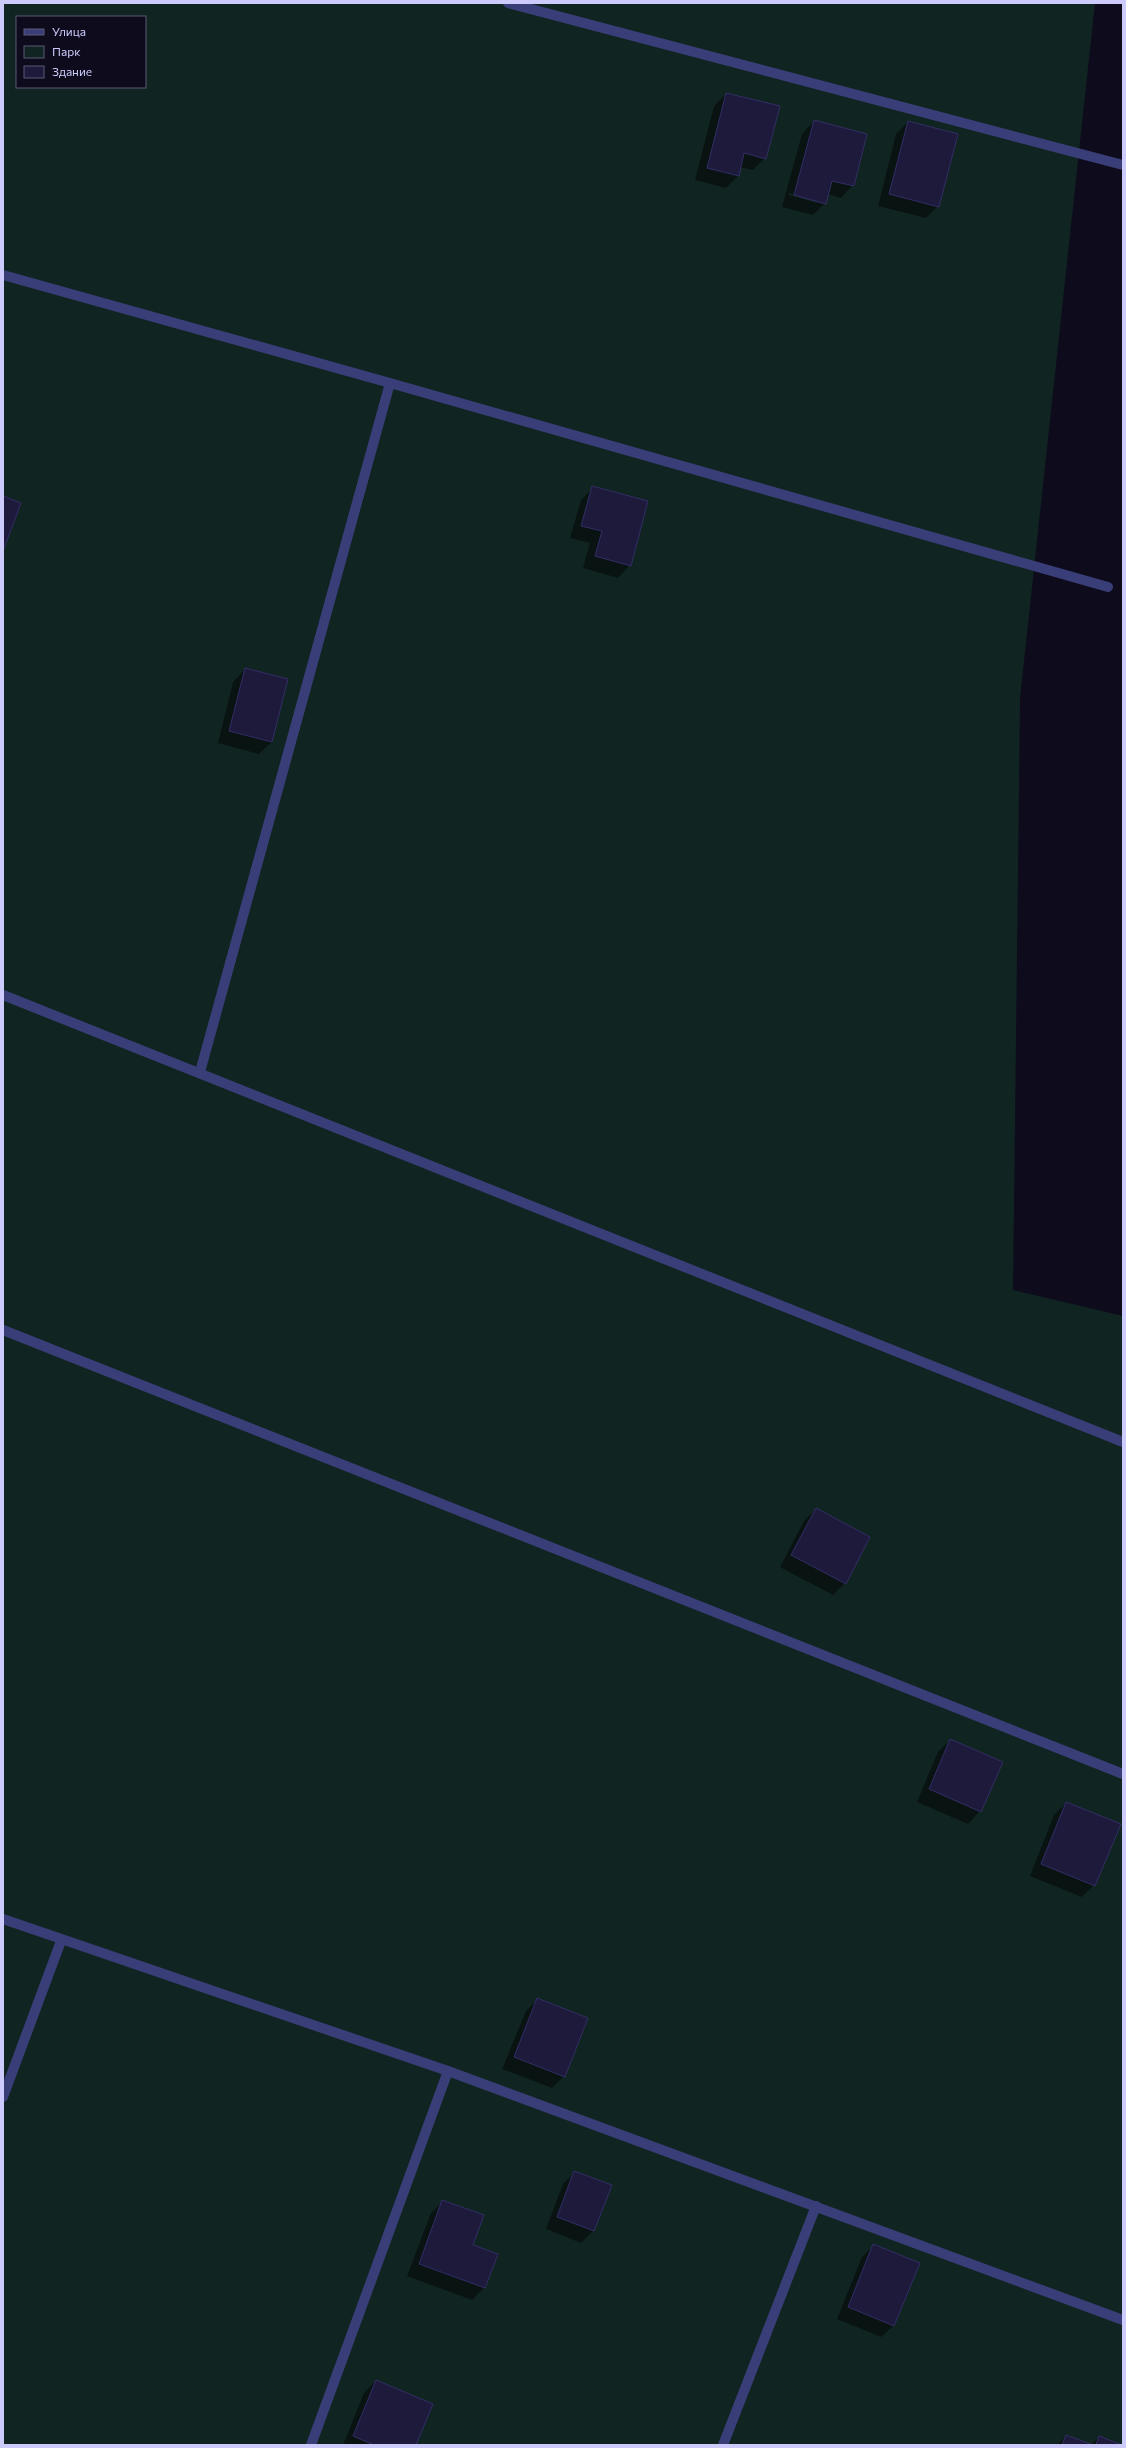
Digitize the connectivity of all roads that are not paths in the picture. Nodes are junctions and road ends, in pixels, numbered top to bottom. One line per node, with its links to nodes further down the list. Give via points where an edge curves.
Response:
1 (508, 3): 2 (street)
2 (1123, 165)
3 (3, 275): 4 (street)
4 (390, 383): 5 (street); 7 (street)
5 (1108, 588)
6 (3, 995): 7 (street)
7 (200, 1072): 9 (street)
8 (3, 1330): 10 (street)
9 (1123, 1442)
10 (1123, 1774)
11 (3, 1919): 12 (street)
12 (61, 1941): 13 (street); 14 (street)
13 (448, 2071): 15 (street); 17 (street)
14 (3, 2097)
15 (816, 2206): 16 (street); 18 (street)
16 (1123, 2320)
17 (311, 2445)
18 (723, 2445)

